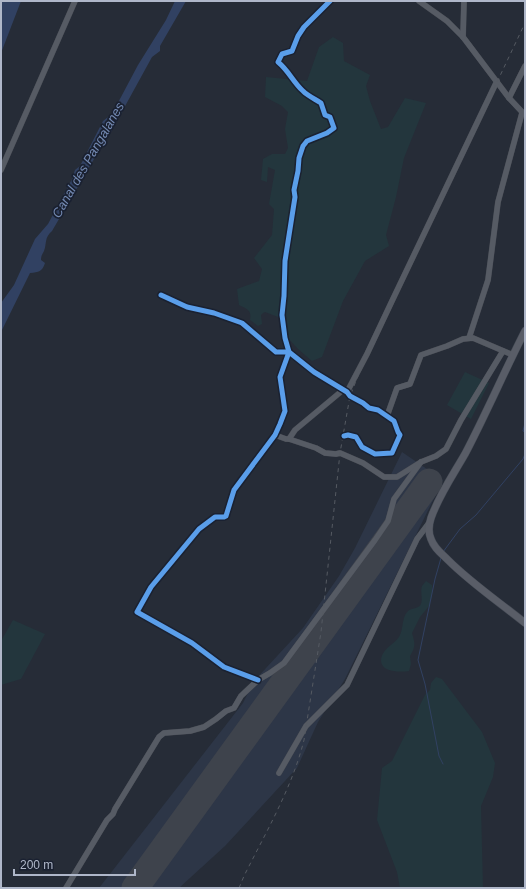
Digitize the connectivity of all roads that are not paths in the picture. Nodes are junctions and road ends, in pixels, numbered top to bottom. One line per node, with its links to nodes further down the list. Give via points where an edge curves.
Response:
1 (75, 1): 10 (street)
2 (330, 1): 15 (street, via 304,27 292,51 282,54 278,62 303,92 321,103 334,128 307,141 298,158 285,260 282,316)
3 (419, 1): 5 (street, via 447,21)
4 (464, 1): 5 (street)
5 (463, 37): 7 (street)
6 (525, 66): 8 (street)
7 (497, 81): 8 (street); 17 (street, via 367,354)
8 (509, 98): 9 (street)
9 (524, 114): 13 (street, via 498,202 488,280)
10 (1, 170)
11 (161, 295): 15 (street, via 187,307 214,312 242,322 276,352)
12 (525, 331): 16 (main road)
13 (468, 338): 14 (street); 18 (street, via 421,355 410,384 397,388)
14 (503, 351): 16 (street); 22 (street, via 446,449)
15 (289, 352): 17 (street, via 314,372); 19 (street, via 280,376 285,411)
16 (512, 355): 23 (main road, via 464,454 449,479)
17 (345, 391): 18 (street, via 369,408); 21 (street, via 295,430)
18 (387, 416): 20 (street, via 394,421 400,435 392,453 375,454 362,447 356,437)
19 (275, 435): 21 (street); 25 (street, via 234,490 226,516 215,517 199,529 151,587 137,612 192,643 224,667)
20 (344, 436)
21 (289, 439): 22 (street, via 325,453 340,453 362,463 384,478 397,477)
22 (421, 462): 25 (street, via 394,498 388,521 284,663)
23 (430, 523): 24 (main road, via 430,538 435,548 458,570); 26 (street, via 418,539 347,685 306,726)
24 (525, 623)
25 (258, 680): 27 (street, via 240,696 234,708 204,727 164,733 159,737)
26 (279, 773)
27 (66, 888)

